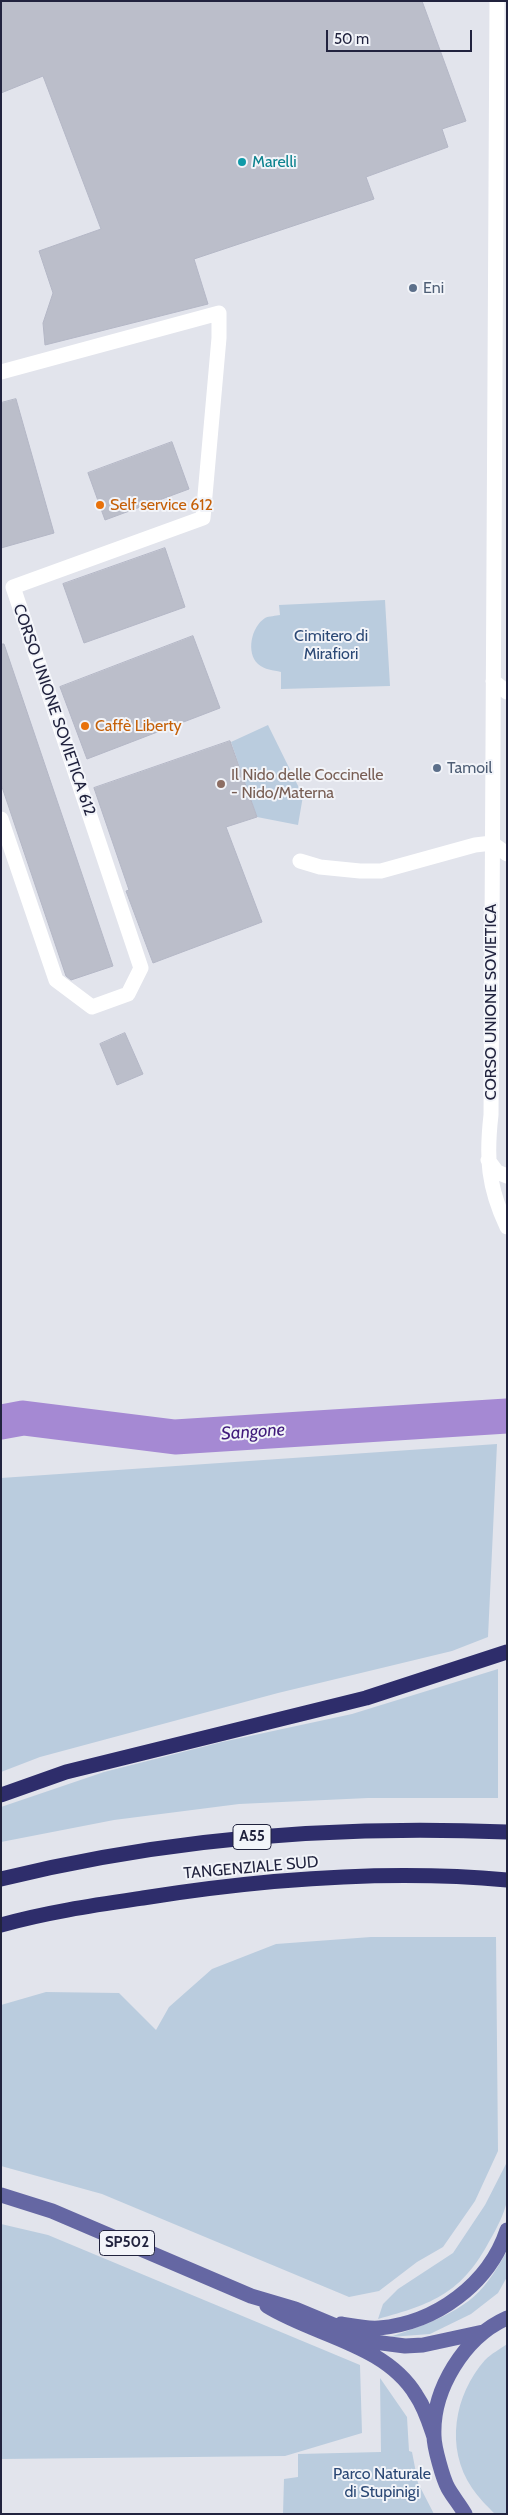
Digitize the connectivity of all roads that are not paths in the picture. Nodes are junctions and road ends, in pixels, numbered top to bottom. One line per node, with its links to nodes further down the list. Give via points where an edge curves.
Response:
1 (497, 1): 2 (street, CORSO UNIONE SOVIETICA)
2 (501, 167): 4 (street, CORSO UNIONE SOVIETICA)
3 (1, 372): 6 (street, CORSO UNIONE SOVIETICA 612, via 219,313 220,338 203,518 13,587 140,968 128,994 92,1007 56,980)
4 (493, 681): 5 (street); 7 (street, CORSO UNIONE SOVIETICA)
5 (507, 692)
6 (1, 819)
7 (492, 843): 8 (street); 9 (street, via 381,871 320,867); 10 (street, CORSO UNIONE SOVIETICA)
8 (507, 854)
9 (300, 861)
10 (488, 1160): 11 (street, via 497,1172); 12 (street, CORSO UNIONE SOVIETICA, via 493,1189)
11 (507, 1176)
12 (507, 1227)
13 (507, 1652): 14 (highway, via 366,1698 66,1772)
14 (1, 1795)
15 (507, 1832): 16 (highway, TANGENZIALE SUD / A55, via 351,1830 248,1838 98,1859)
16 (1, 1879)
17 (507, 1880): 18 (highway, TANGENZIALE SUD, via 463,1876 356,1876 264,1882 111,1902)
18 (1, 1924)
19 (1, 2195): 21 (main road, SP502, via 52,2211)
20 (507, 2230): 24 (main road, SP502, via 477,2281 435,2311 394,2326 377,2328)
21 (251, 2296): 24 (main road, SP502, via 295,2309); 26 (main road, SP502, via 286,2318 385,2362 416,2393)
22 (507, 2310): 23 (main road)
23 (502, 2320): 25 (main road)
24 (323, 2322): 25 (main road, SP502, via 374,2342 405,2346)
25 (483, 2332): 26 (main road, via 454,2364 438,2403)
26 (434, 2437): 27 (main road, via 447,2487)
27 (465, 2514)

